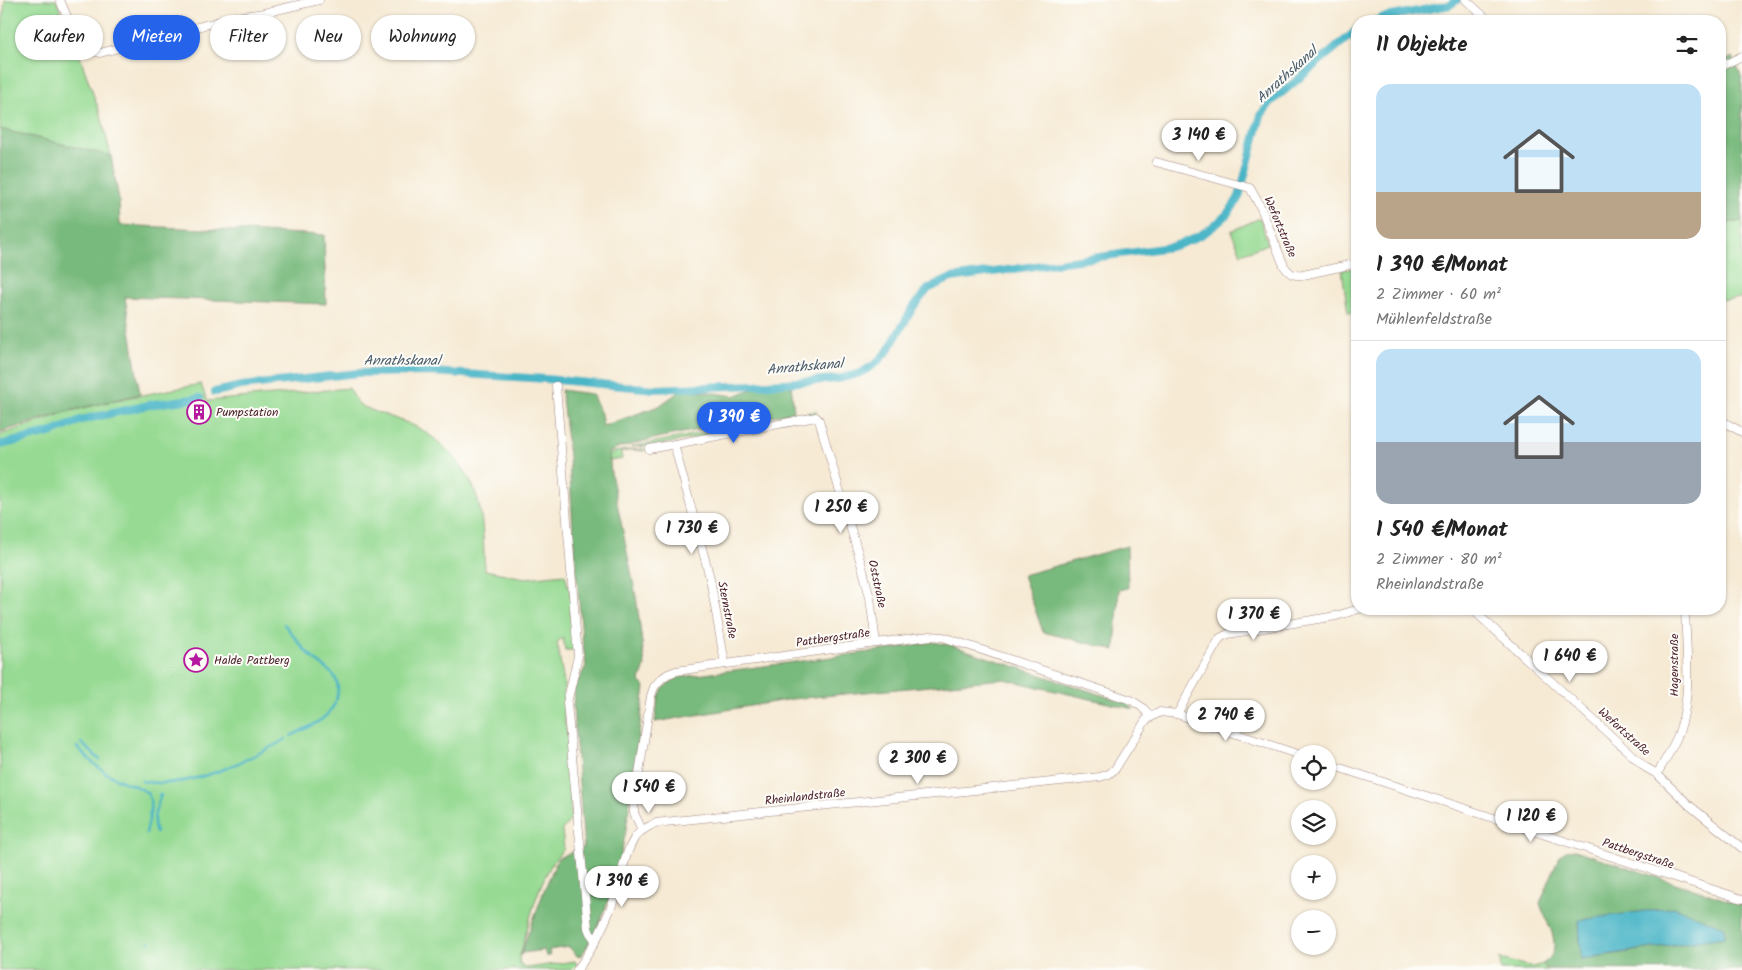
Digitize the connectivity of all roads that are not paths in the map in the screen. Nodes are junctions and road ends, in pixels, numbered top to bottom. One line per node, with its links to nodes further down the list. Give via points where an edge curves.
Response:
1 (60, 0): 2 (street, via 78,43 82,48 100,53 235,17)
2 (319, 0)
3 (1466, 0): 4 (street)
4 (1482, 15)
5 (1742, 56): 6 (street)
6 (1726, 63)
7 (1156, 162): 8 (street, Wefortstraße, via 1251,189 1290,274 1303,275)
8 (1351, 264)
9 (556, 386): 27 (street, via 578,656 567,703 588,928)
10 (1726, 423): 11 (street)
11 (1742, 432)
12 (674, 444): 13 (street); 17 (street, Oststraße, via 816,417 863,570); 18 (street, Sternstraße, via 710,578)
13 (649, 449)
14 (1351, 611): 19 (street, via 1220,638)
15 (1479, 615): 23 (street, Wefortstraße, via 1645,767)
16 (1685, 615): 23 (street, Hagenstraße, via 1687,691 1684,712 1680,730)
17 (876, 643): 18 (street, Pattbergstraße); 20 (street, Pattbergstraße, via 943,637 1131,700)
18 (725, 664): 24 (street, Pattbergstraße, via 668,674 654,687 634,806)
19 (1177, 714): 20 (street, via 1160,712); 21 (street)
20 (1150, 716): 24 (street, Rheinlandstraße, via 1115,769 1100,777 664,822)
21 (1291, 752)
22 (1336, 767): 26 (street, Pattbergstraße)
23 (1657, 774): 25 (street, Wefortstraße)
24 (642, 830): 27 (street, via 628,851 617,891)
25 (1742, 848)
26 (1742, 899)
27 (595, 940): 28 (street)
28 (577, 970)

